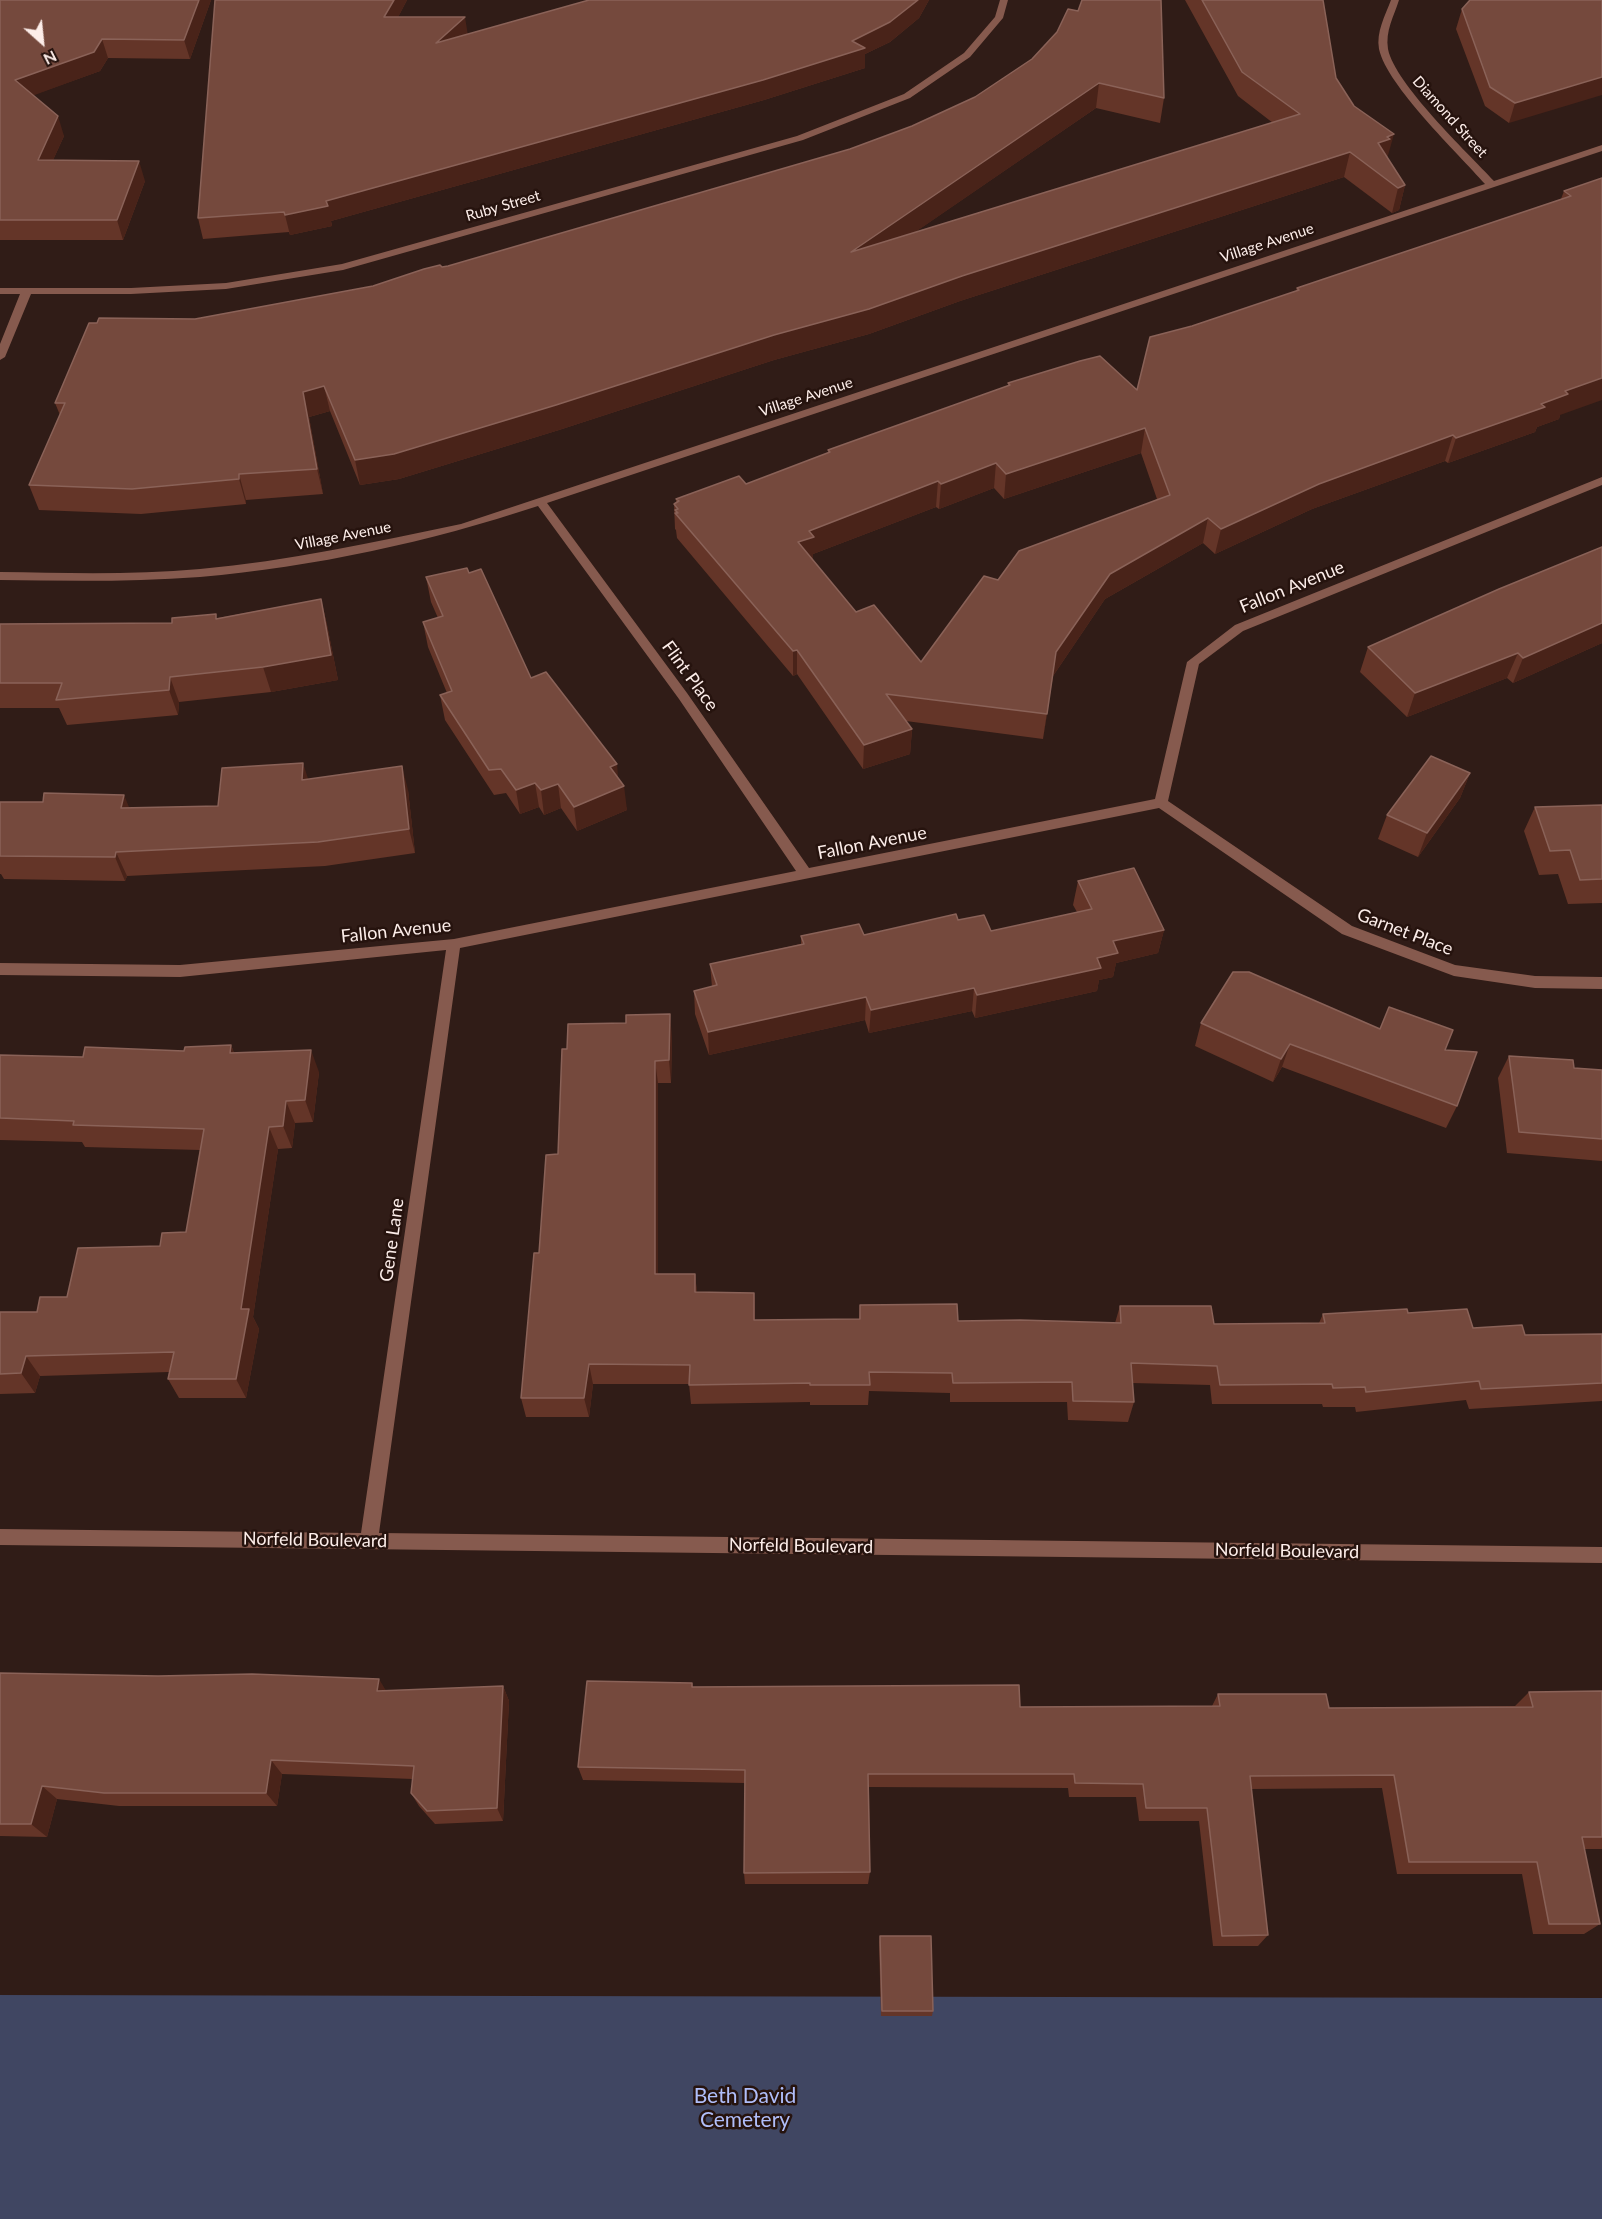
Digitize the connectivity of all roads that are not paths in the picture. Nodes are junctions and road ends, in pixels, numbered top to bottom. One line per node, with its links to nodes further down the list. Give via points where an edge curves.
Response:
1 (1004, 0): 6 (street, Ruby Street, via 999,18 967,56 907,96 800,138 343,267 226,286)
2 (1395, 0): 4 (street, Diamond Street, via 1383,33 1384,50 1397,80)
3 (1602, 148): 4 (street, Village Avenue)
4 (1491, 184): 9 (street, Village Avenue)
5 (0, 291): 6 (street, Ruby Street)
6 (27, 291): 7 (street)
7 (0, 357)
8 (1602, 481): 11 (street, Fallon Avenue, via 1239,628 1221,641 1193,662)
9 (540, 501): 10 (street, Village Avenue, via 463,527 349,551 229,570 138,578); 12 (street, Flint Place, via 683,696)
10 (0, 576)
11 (1161, 803): 12 (street, Fallon Avenue); 15 (street, Garnet Place, via 1347,930 1454,970 1535,982)
12 (806, 874): 13 (street, Fallon Avenue)
13 (454, 944): 14 (street, Fallon Avenue, via 180,971); 17 (street, Gene Lane)
14 (0, 969)
15 (1602, 983)
16 (0, 1537): 17 (street, Norfeld Boulevard)
17 (369, 1541): 18 (street, Norfeld Boulevard)
18 (1602, 1555)

